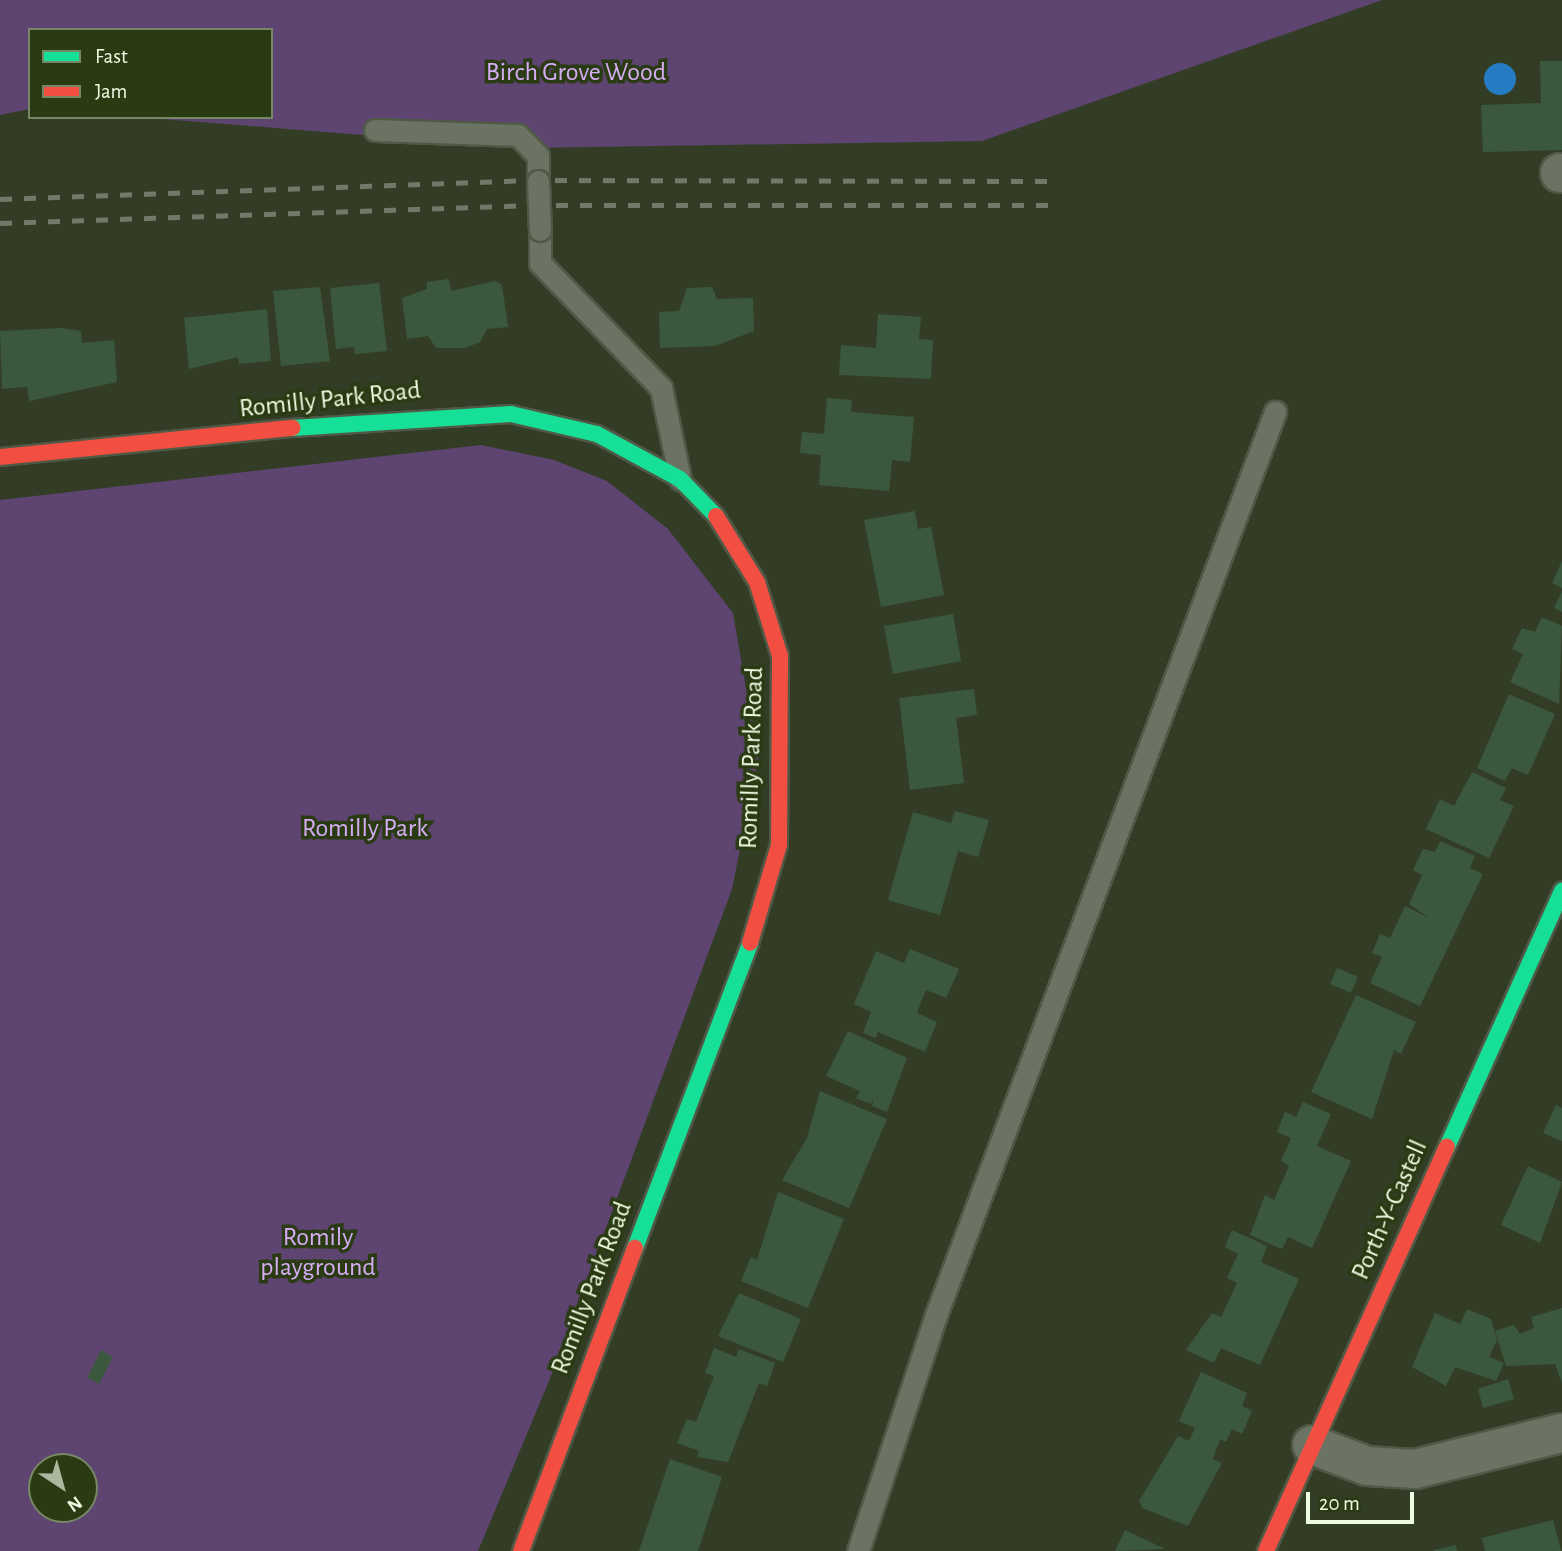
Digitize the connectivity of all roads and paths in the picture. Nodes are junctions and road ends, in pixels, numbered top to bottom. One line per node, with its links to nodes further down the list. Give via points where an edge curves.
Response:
1 (375, 130): 4 (lane, bridge, via 518,135 538,156 540,263 662,388)
2 (1275, 412): 9 (lane, via 936,1315)
3 (0, 457): 4 (street, Romilly Park Road, via 438,414 511,414 597,434)
4 (680, 479): 8 (street, Romilly Park Road, via 720,520 757,582 780,656 779,845 748,950)
5 (1562, 891): 7 (street, Porth-Y-Castell)
6 (1562, 1433): 7 (street, via 1415,1469 1367,1466)
7 (1312, 1445): 10 (street, Porth-Y-Castell)
8 (521, 1551)
9 (858, 1551)
10 (1266, 1551)

